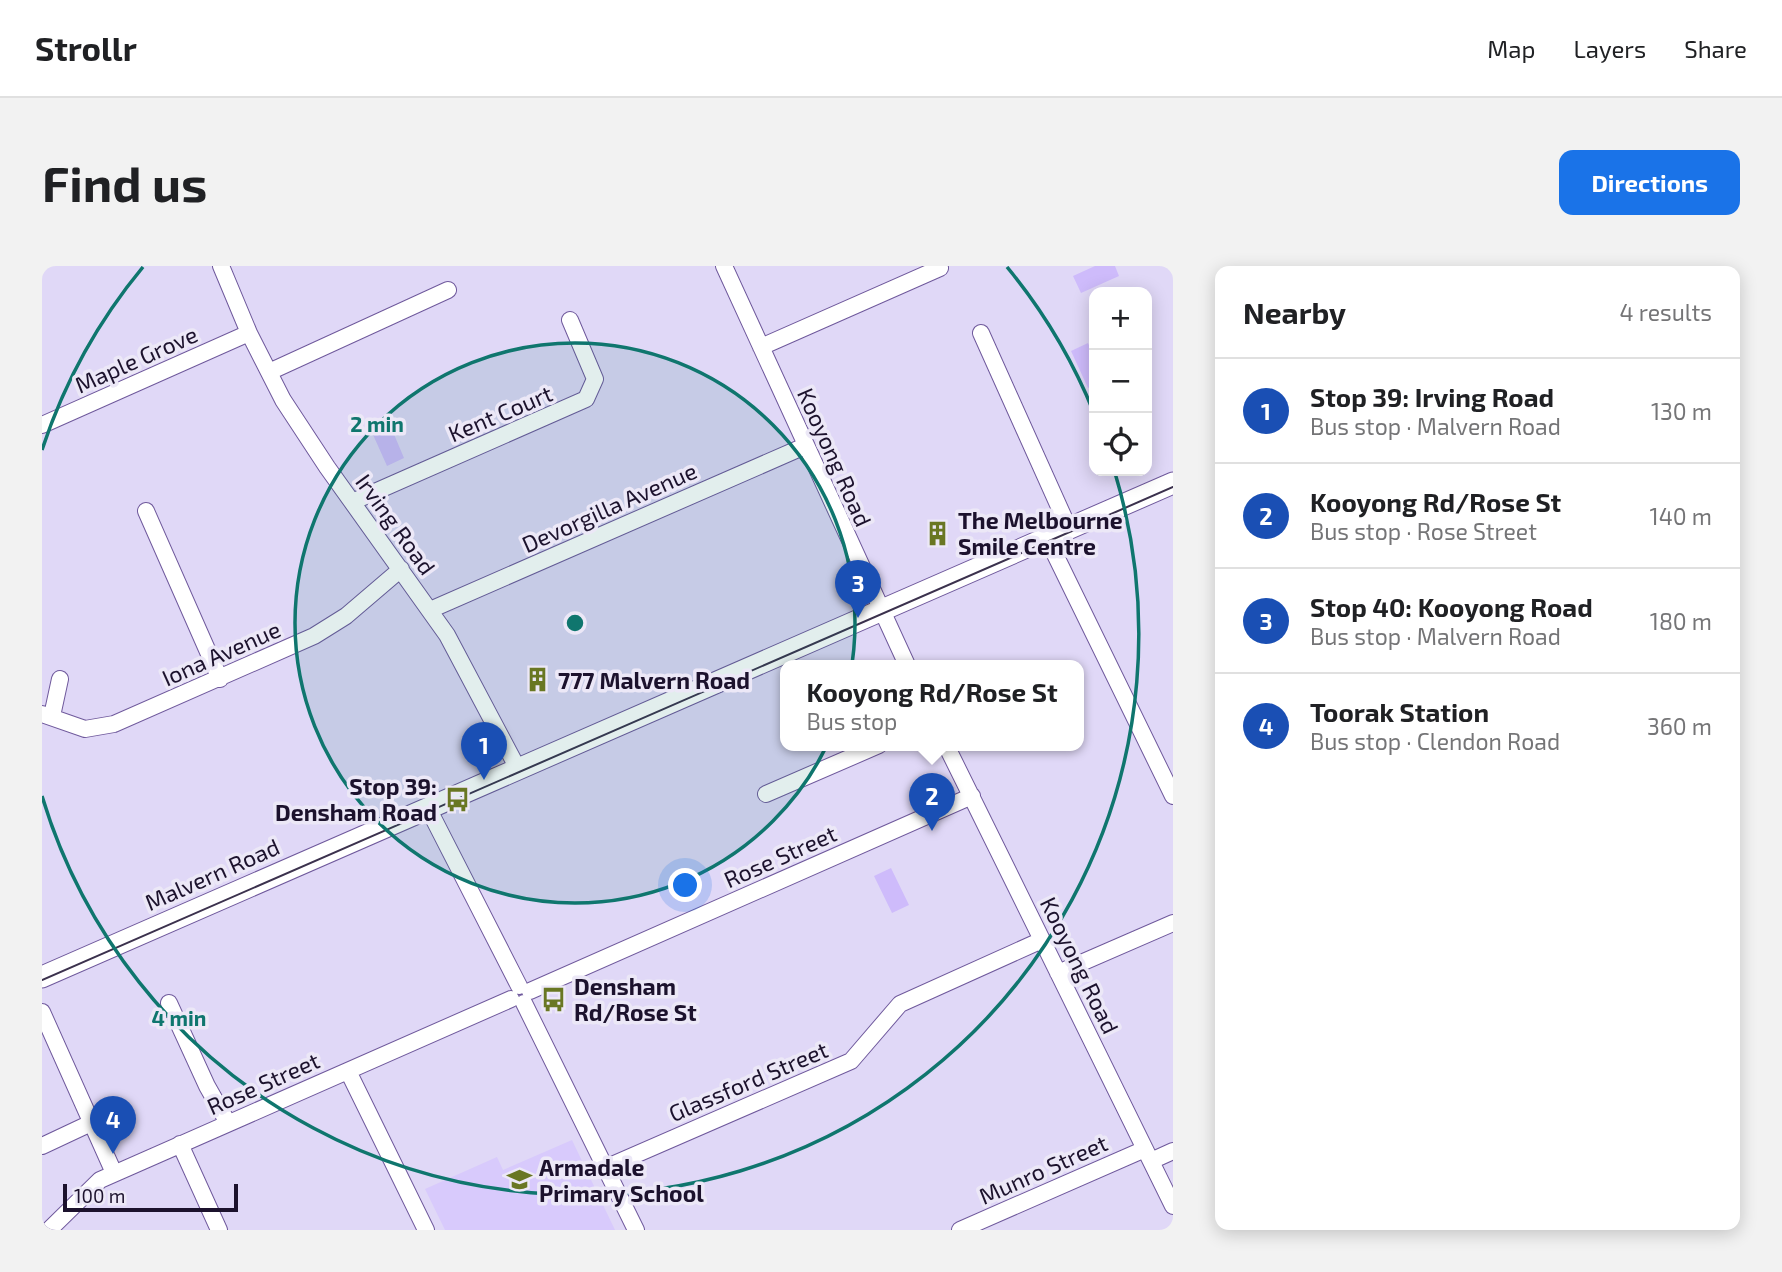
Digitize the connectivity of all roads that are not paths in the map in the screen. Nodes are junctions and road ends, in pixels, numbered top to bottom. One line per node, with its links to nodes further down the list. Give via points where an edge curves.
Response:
1 (221, 266): 6 (street, Irving Road)
2 (724, 266): 8 (street, Kooyong Road)
3 (940, 268): 8 (street)
4 (448, 290): 9 (street)
5 (570, 320): 13 (street, Kent Court, via 594,379 586,399)
6 (249, 333): 9 (street, Irving Road); 10 (street, Maple Grove)
7 (981, 333): 15 (street)
8 (761, 347): 11 (street, Kooyong Road)
9 (268, 372): 13 (street, Irving Road)
10 (42, 425)
11 (805, 446): 18 (street, Devorgilla Avenue); 19 (street, Kooyong Road)
12 (1173, 484): 15 (main road, Malvern Road)
13 (352, 502): 17 (street, Irving Road)
14 (146, 511): 22 (street)
15 (1069, 529): 16 (main road, Malvern Road)
16 (1047, 538): 19 (main road, Malvern Road); 29 (street)
17 (401, 569): 18 (street, Irving Road); 22 (street, Iona Avenue, via 322,632)
18 (430, 610): 26 (street, Irving Road)
19 (881, 611): 20 (street, Kooyong Road); 26 (main road, Malvern Road)
20 (905, 660)
21 (60, 679): 23 (street)
22 (220, 679): 23 (street, Iona Avenue, via 97,730 77,728)
23 (47, 715)
24 (865, 751): 27 (street)
25 (949, 751): 28 (street, Kooyong Road)
26 (518, 769): 30 (main road, Malvern Road)
27 (766, 794)
28 (972, 796): 32 (street, Kooyong Road); 35 (street, Rose Street)
29 (1173, 796)
30 (428, 808): 34 (main road, Malvern Road); 35 (street)
31 (1173, 923): 33 (street)
32 (1042, 940): 33 (street, Kooyong Road); 45 (street, Glassford Street, via 900,1004 844,1065)
33 (1058, 972): 44 (street, Kooyong Road)
34 (42, 977)
35 (521, 995): 38 (street, Rose Street); 45 (street)
36 (169, 1003): 39 (street)
37 (42, 1012): 40 (street)
38 (348, 1071): 39 (street, Rose Street); 50 (street)
39 (228, 1123): 41 (street, Rose Street)
40 (91, 1124): 42 (street); 46 (street)
41 (180, 1144): 46 (street, Rose Street); 49 (street)
42 (42, 1146)
43 (1173, 1152): 44 (street, Munro Street)
44 (1148, 1155): 47 (street, Kooyong Road); 52 (street, Munro Street)
45 (606, 1168): 51 (street)
46 (114, 1173): 48 (street, Rose Street, via 95,1183)
47 (1173, 1206)
48 (49, 1230)
49 (219, 1230)
50 (426, 1230)
51 (636, 1230)
52 (960, 1230)

